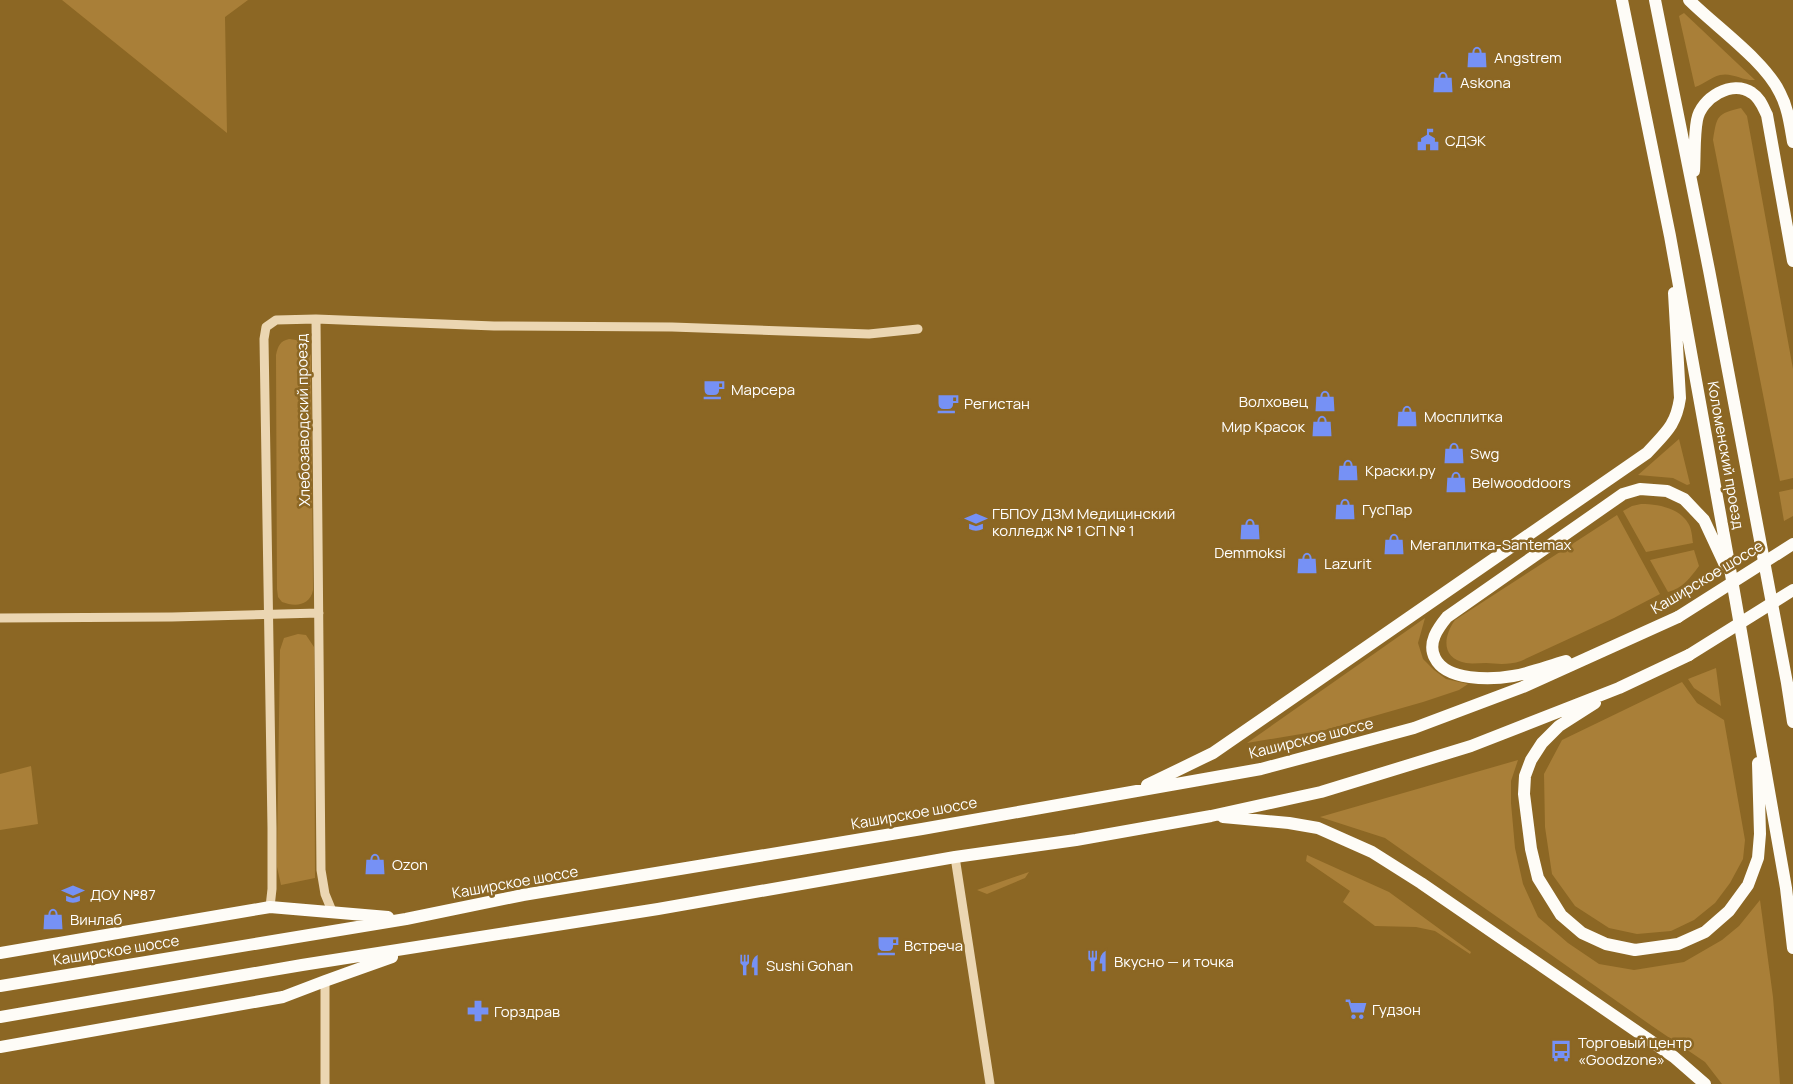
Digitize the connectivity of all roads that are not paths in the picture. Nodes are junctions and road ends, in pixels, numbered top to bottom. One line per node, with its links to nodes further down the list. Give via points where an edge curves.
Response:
1 (1622, 0): 6 (main road, Коломенский проезд)
2 (1655, 0): 5 (main road, Коломенский проезд)
3 (1689, 0): 4 (main road, via 1757,63 1780,92)
4 (1793, 142)
5 (1693, 191): 7 (main road, via 1697,118 1704,105 1718,92 1736,88 1751,92 1767,115); 17 (main road, Коломенский проезд)
6 (1670, 236): 11 (main road, Коломенский проезд); 22 (main road, via 1680,398 1678,413 1671,427 1647,452 1213,753)
7 (1793, 261)
8 (316, 320): 9 (street, via 869,334); 13 (street, Хлебозаводский проезд); 14 (street, Хлебозаводский проезд, via 276,320 266,327 264,339)
9 (918, 329)
10 (1793, 544): 16 (main road, Каширское шоссе, bridge, via 1678,617)
11 (1732, 580): 16 (main road, via 1704,520 1684,499 1667,491 1640,489 1623,494 1447,617 1432,642 1433,656 1439,666 1478,678 1513,676); 20 (main road, Коломенский проезд)
12 (1793, 590): 18 (main road, bridge, via 1689,655)
13 (319, 613): 14 (street); 26 (street, Хлебозаводский проезд, via 321,870)
14 (269, 615): 15 (street); 25 (street, Хлебозаводский проезд)
15 (0, 618)
16 (1608, 649): 22 (main road, Каширское шоссе, via 1523,687 1414,728 1261,769)
17 (1787, 683): 19 (main road); 21 (main road, Коломенский проезд)
18 (1619, 688): 20 (main road, via 1559,726 1542,744 1525,776 1524,794 1538,878 1561,915 1582,932 1606,944 1636,950 1678,944 1705,932 1729,911 1748,885 1758,858 1760,834); 23 (main road, via 1471,746 1321,792)
19 (1793, 700)
20 (1757, 718): 29 (main road, Коломенский проезд)
21 (1793, 722)
22 (1133, 792): 27 (main road, Каширское шоссе, via 523,895)
23 (1211, 816): 24 (main road); 37 (main road, via 1318,828 1372,852 1674,1057)
24 (955, 857): 28 (main road, via 658,910); 36 (street)
25 (270, 907): 26 (main road); 30 (main road)
26 (332, 911): 27 (main road)
27 (406, 919): 32 (main road, Каширское шоссе)
28 (423, 947): 31 (main road); 33 (main road)
29 (1793, 948)
30 (0, 953)
31 (324, 981): 34 (main road, via 283,997); 35 (street)
32 (0, 986)
33 (0, 1017)
34 (0, 1047)
35 (325, 1084)
36 (990, 1084)
37 (1705, 1084)

